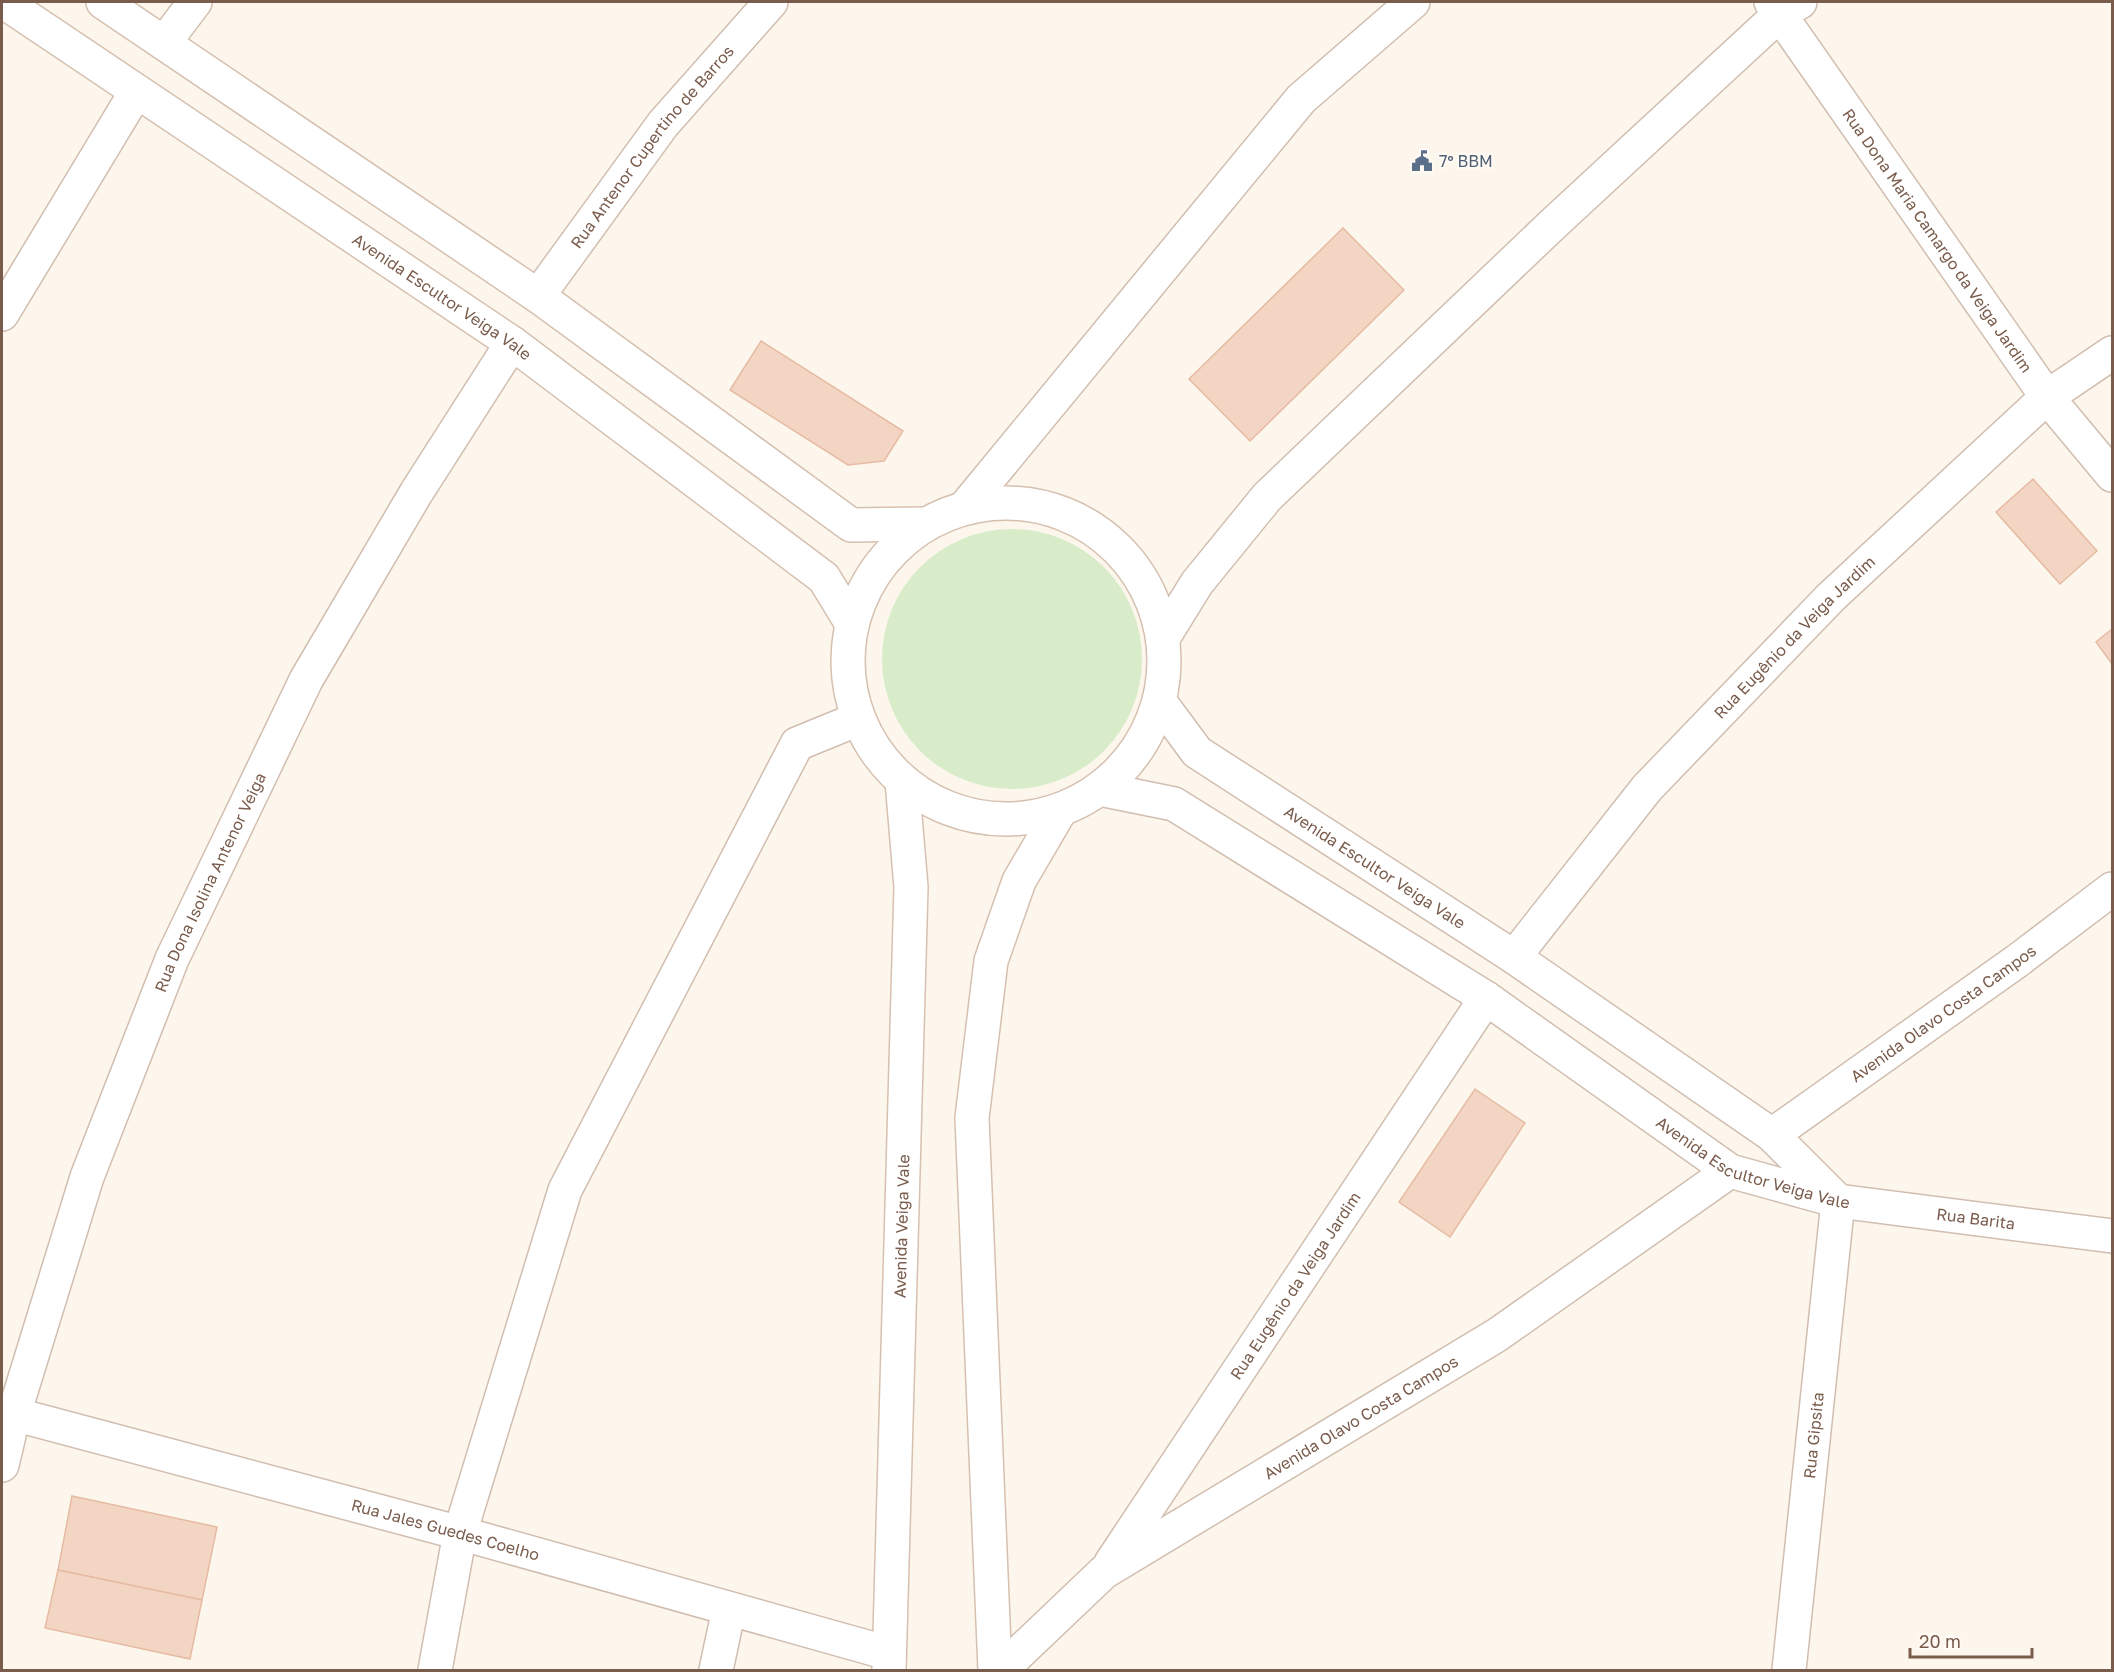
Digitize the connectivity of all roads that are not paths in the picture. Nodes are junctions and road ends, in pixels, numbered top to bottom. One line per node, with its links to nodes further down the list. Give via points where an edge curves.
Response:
1 (4, 2): 8 (street, Avenida Escultor Veiga Vale)
2 (103, 2): 7 (street)
3 (195, 2): 7 (street)
4 (771, 2): 9 (street, Rua Antenor Cupertino de Barros, via 663,124)
5 (1413, 2): 15 (street, via 1301,99)
6 (1784, 5): 13 (street, Rua Dona Maria Camargo da Veiga Jardim); 18 (street, via 1267,497 1197,583)
7 (164, 43): 9 (street)
8 (136, 92): 10 (street); 11 (street, Avenida Escultor Veiga Vale)
9 (538, 296): 16 (street, via 851,525)
10 (2, 314)
11 (512, 343): 17 (street, Avenida Escultor Veiga Vale, via 824,578); 31 (street, Rua Dona Isolina Antenor Veiga, via 416,493 306,680 172,959 87,1177)
12 (2112, 353): 13 (street, Rua Eugênio da Veiga Jardim)
13 (2047, 397): 14 (street, Rua Dona Maria Camargo da Veiga Jardim); 25 (street, Rua Eugênio da Veiga Jardim, via 1831,597 1647,788)
14 (2112, 475)
15 (966, 506): 16 (street); 18 (street, via 1010,501 1054,508 1094,528 1127,557 1151,595)
16 (925, 524): 17 (street, via 878,566)
17 (852, 624): 20 (street, via 850,688)
18 (1163, 638): 19 (street)
19 (1160, 702): 22 (street, via 1147,735 1126,765); 25 (street, Avenida Escultor Veiga Vale, via 1197,753)
20 (858, 719): 21 (street, via 876,753); 33 (street, via 797,744 565,1190)
21 (902, 781): 23 (street, via 937,805 977,818 1018,820); 36 (street, Avenida Veiga Vale, via 911,887)
22 (1100, 789): 23 (street); 26 (street, Avenida Escultor Veiga Vale, via 1174,804)
23 (1060, 811): 39 (street, via 1019,881 991,961 972,1118)
24 (2112, 889): 27 (street, Avenida Olavo Costa Campos)
25 (1514, 957): 27 (street, Avenida Escultor Veiga Vale)
26 (1486, 998): 28 (street, Avenida Escultor Veiga Vale); 34 (street, Rua Eugênio da Veiga Jardim)
27 (1772, 1135): 29 (street, Avenida Escultor Veiga Vale)
28 (1730, 1171): 29 (street, Avenida Escultor Veiga Vale); 34 (street, Avenida Olavo Costa Campos, via 1497,1335)
29 (1838, 1201): 30 (street, Rua Barita); 41 (street, Rua Gipsita)
30 (2112, 1236)
31 (8, 1413): 32 (street, Rua Dona Isolina Antenor Veiga); 33 (street, Rua Jales Guedes Coelho)
32 (2, 1465)
33 (460, 1533): 35 (street, Rua Jales Guedes Coelho); 37 (street)
34 (1104, 1572): 40 (street, Avenida Olavo Costa Campos)
35 (729, 1609): 36 (street, Rua Jales Guedes Coelho); 38 (street)
36 (889, 1662)
37 (435, 1671)
38 (716, 1671)
39 (995, 1671)
40 (1001, 1671)
41 (1789, 1671)

